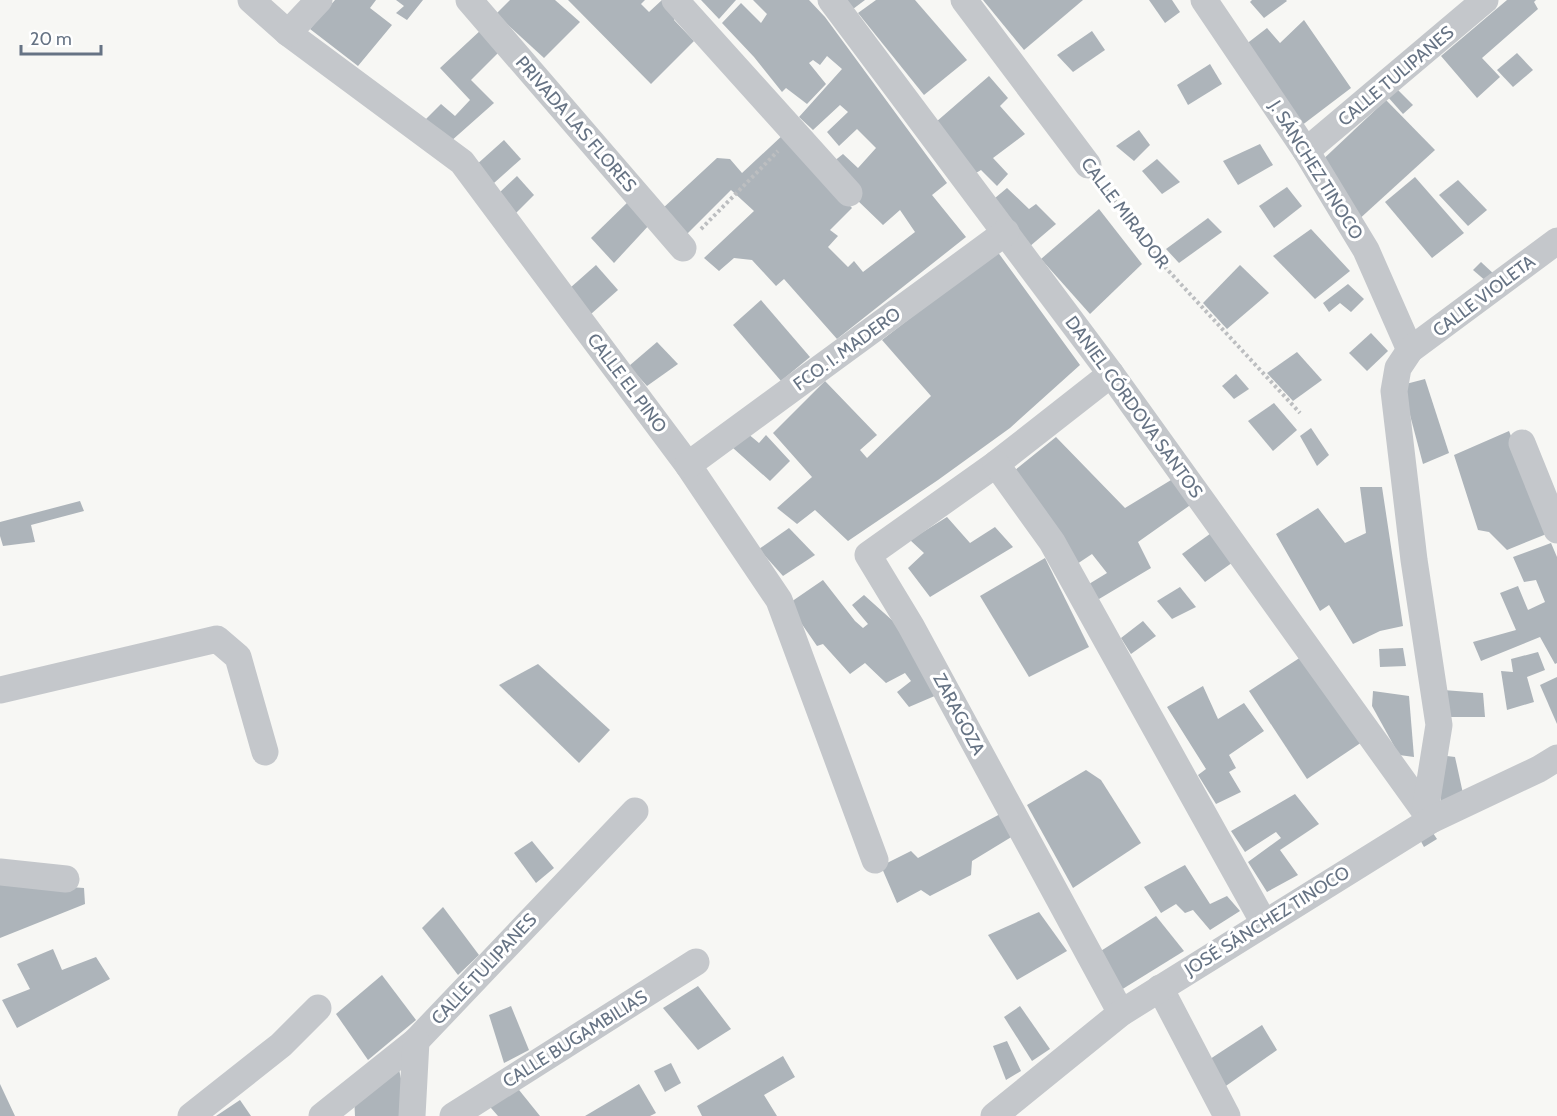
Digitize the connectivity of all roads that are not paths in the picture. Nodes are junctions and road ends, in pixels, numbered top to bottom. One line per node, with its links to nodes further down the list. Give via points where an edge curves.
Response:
1 (251, 0): 9 (street, CALLE EL PINO)
2 (319, 0): 9 (street)
3 (469, 0): 15 (street, PRIVADA LAS FLORES)
4 (675, 0): 12 (street)
5 (831, 0): 13 (street, DANIEL CÓRDOVA SANTOS)
6 (964, 0): 11 (street, CALLE MIRADOR)
7 (1485, 0): 10 (street, CALLE TULIPANES)
8 (1209, 2): 10 (street, J. SÁNCHEZ TINOCO)
9 (288, 33): 20 (street, CALLE EL PINO, via 462,162)
10 (1306, 151): 16 (street, J. SÁNCHEZ TINOCO, via 1366,250)
11 (1088, 165)
12 (849, 192)
13 (1006, 232): 17 (street, DANIEL CÓRDOVA SANTOS); 20 (street, FCO. I. MADERO)
14 (1557, 241): 16 (street, CALLE VIOLETA)
15 (684, 248)
16 (1410, 350): 26 (street, via 1398,368 1394,391 1439,725)
17 (1111, 374): 19 (street, ZARAGOZA); 26 (street, DANIEL CÓRDOVA SANTOS)
18 (1522, 443): 21 (street)
19 (996, 464): 30 (street, via 1052,542); 34 (street, ZARAGOZA, via 868,555 911,626)
20 (688, 465): 27 (street, CALLE EL PINO, via 779,600)
21 (1557, 530)
22 (0, 690): 23 (street, via 217,639 238,657)
23 (265, 752)
24 (1557, 758): 26 (street, JOSÉ SÁNCHEZ TINOCO)
25 (634, 811): 35 (street, CALLE TULIPANES)
26 (1428, 816): 30 (street, JOSÉ SÁNCHEZ TINOCO)
27 (875, 860)
28 (0, 872): 29 (street)
29 (66, 879)
30 (1264, 923): 32 (street, JOSÉ SÁNCHEZ TINOCO)
31 (696, 962): 40 (street, CALLE BUGAMBILIAS)
32 (1160, 988): 34 (street, JOSÉ SÁNCHEZ TINOCO); 41 (street)
33 (318, 1008): 37 (street, via 281,1045)
34 (1121, 1013): 36 (street, JOSÉ SÁNCHEZ TINOCO)
35 (416, 1041): 38 (street, CALLE TULIPANES); 39 (street)
36 (996, 1115)
37 (191, 1116)
38 (322, 1116)
39 (412, 1116)
40 (453, 1116)
41 (1227, 1116)

